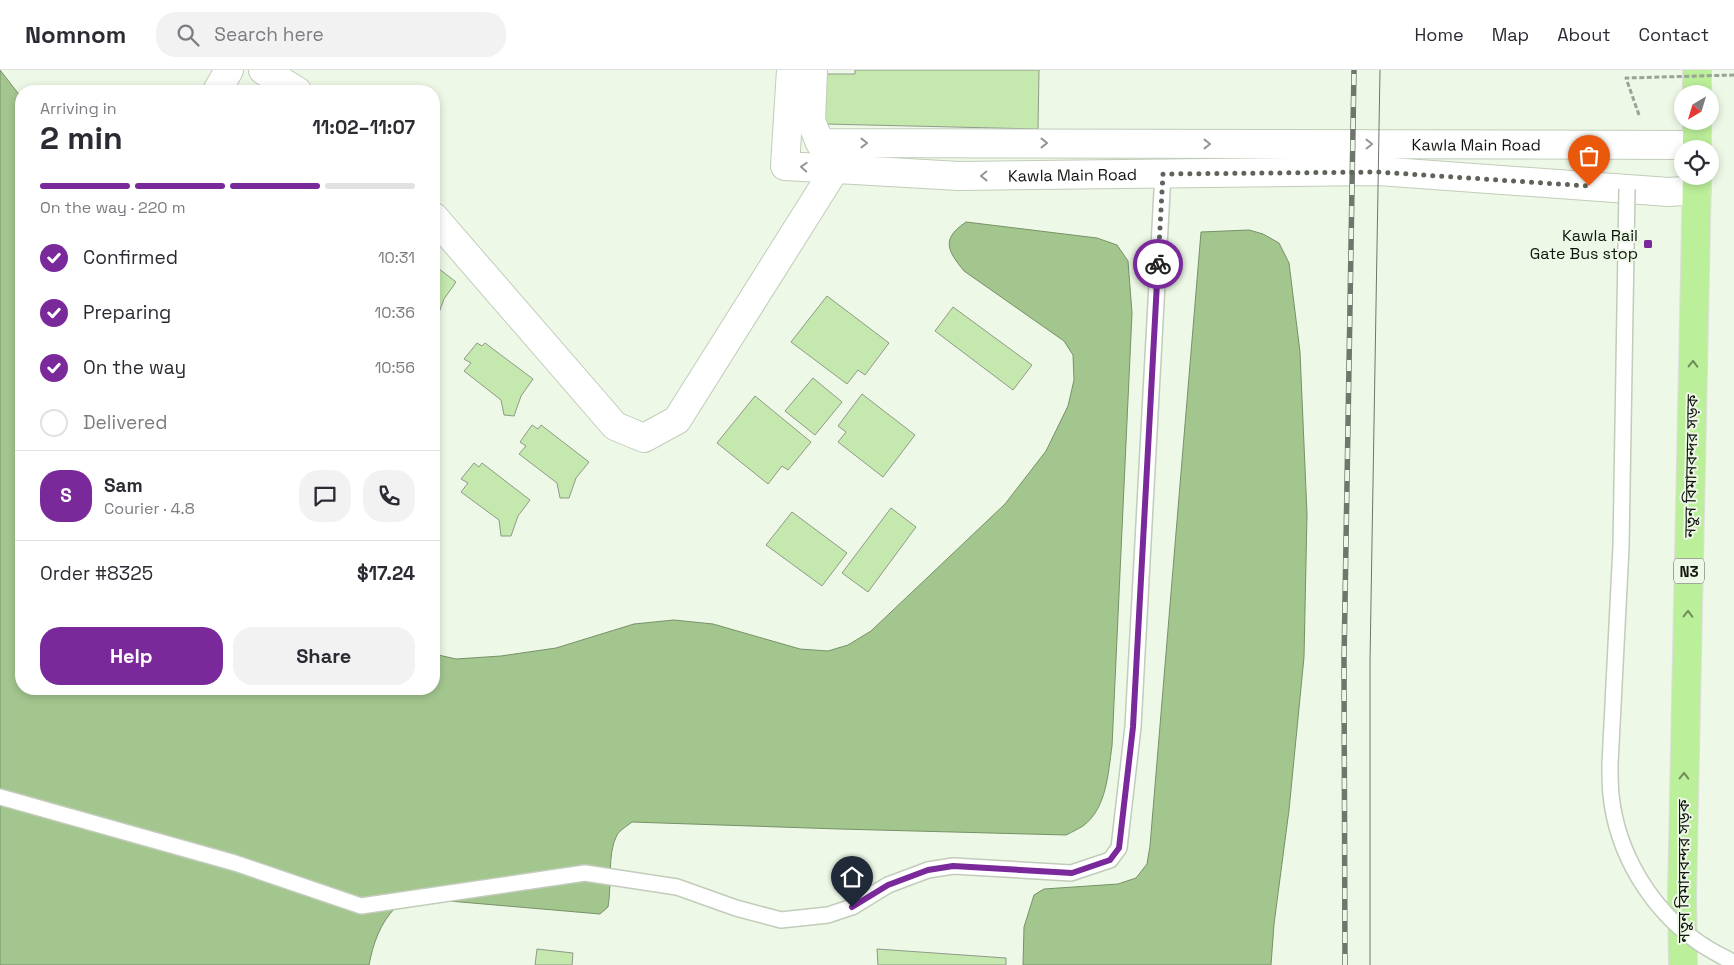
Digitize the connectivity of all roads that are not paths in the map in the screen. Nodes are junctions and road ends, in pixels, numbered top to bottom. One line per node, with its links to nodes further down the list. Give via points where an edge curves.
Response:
1 (229, 70): 6 (street)
2 (263, 70): 7 (street)
3 (791, 70): 10 (street, Kawla Main Road, one-way to 3, via 785,166)
4 (813, 70): 9 (street, Kawla Main Road, one-way to 9, via 811,121 820,143)
5 (1696, 70): 8 (highway)
6 (220, 85)
7 (287, 85)
8 (1697, 85)
9 (1697, 138)
10 (835, 169): 11 (street, Kawla Main Road, one-way to 10, via 959,176); 15 (street, via 677,420 644,438 615,426)
11 (1163, 174): 14 (street, Kawla Main Road, via 1378,172); 16 (lane, via 1133,727 1119,848 1110,860 1072,873 953,866 928,870 888,885 852,907 828,915 780,920 677,887 585,873 361,906 235,863)
12 (1691, 185): 14 (street, Kawla Main Road, via 1669,192)
13 (1697, 185): 18 (highway, নতুন বিমানবন্দর সড়ক / N3, one-way to 13)
14 (1627, 189): 17 (lane, bridge, via 1621,547 1611,796 1619,833 1642,884 1666,916 1698,942)
15 (440, 224)
16 (0, 798)
17 (1734, 963)
18 (1683, 965)

